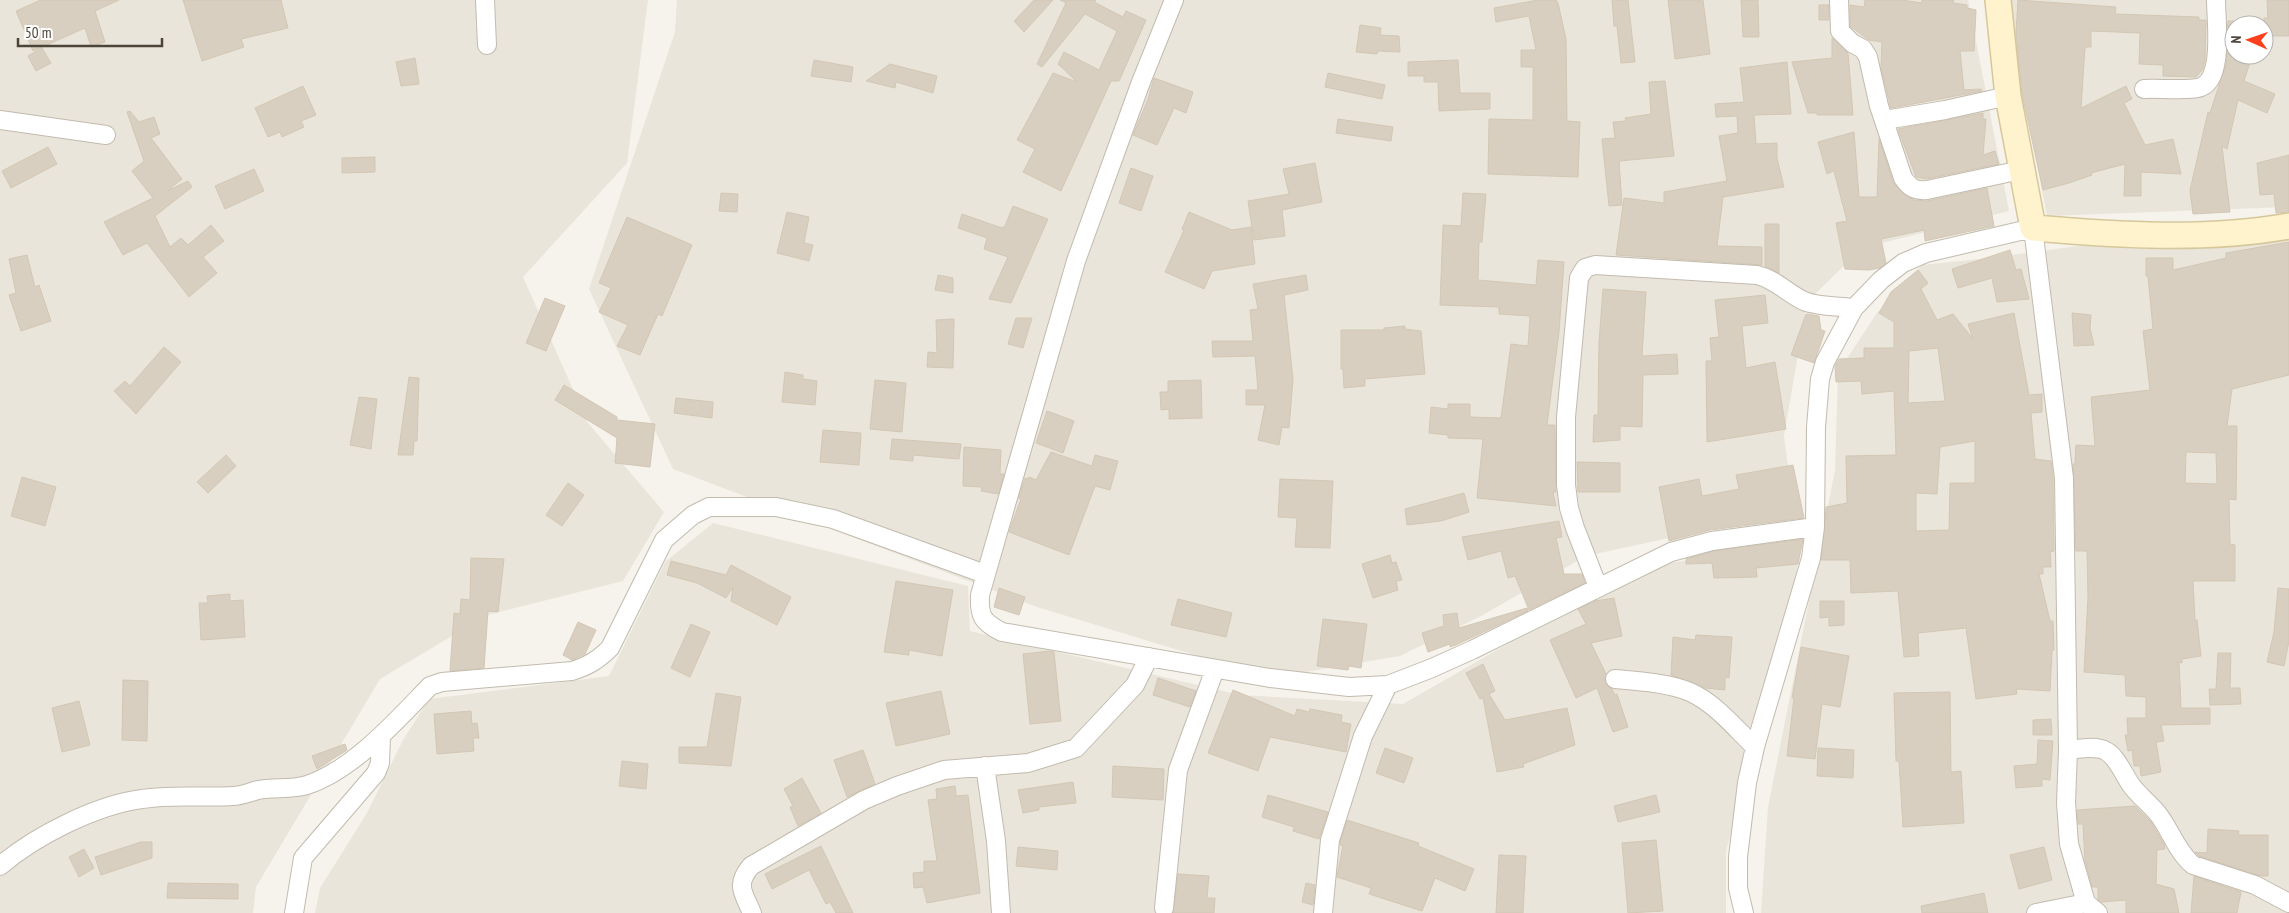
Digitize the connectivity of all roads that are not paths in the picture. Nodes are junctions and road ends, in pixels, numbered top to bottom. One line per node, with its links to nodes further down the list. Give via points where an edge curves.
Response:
1 (485, 0): 6 (street)
2 (1174, 0): 17 (street, via 1076,260)
3 (1839, 0): 10 (street, via 1840,31 1868,57)
4 (1998, 0): 8 (street)
5 (2216, 0): 7 (street, via 2217,65 2211,80 2201,87)
6 (487, 45)
7 (2144, 88)
8 (2008, 96): 10 (street); 12 (street)
9 (0, 120): 11 (street)
10 (1885, 120): 12 (street, via 1903,178 1917,191)
11 (106, 135)
12 (2022, 170): 14 (street)
13 (2289, 226): 14 (street, via 2246,232 2148,235)
14 (2033, 228): 15 (street, via 1926,253 1903,263); 25 (street, via 2064,478)
15 (1854, 308): 16 (street, via 1825,362 1820,379); 18 (street, via 1807,302 1770,278 1757,275 1595,265 1585,268 1579,278 1566,416 1566,485 1569,508)
16 (1815, 527): 18 (street, via 1684,548); 24 (street, via 1811,558)
17 (986, 574): 19 (street, via 980,594 980,611 987,625 1002,632); 23 (street, via 833,519 776,507 709,507 693,514 664,540 610,648 598,660 572,671 442,682 430,686)
18 (1598, 587): 22 (street, via 1432,668)
19 (1149, 657): 20 (street); 26 (street, via 1135,685 1076,748 1028,764)
20 (1215, 669): 22 (street, via 1348,687); 29 (street, via 1178,770)
21 (1614, 679): 24 (street, via 1648,682 1690,692 1709,703)
22 (1388, 685): 35 (street, via 1363,736 1330,840)
23 (381, 736): 27 (street, via 360,754 308,785 233,796 168,796 119,804 40,838); 32 (street, via 380,763 376,773 303,858)
24 (1755, 746): 31 (street, via 1738,857)
25 (2068, 750): 28 (street, via 2106,750 2135,790 2166,824 2192,865 2255,885); 30 (street, via 2066,803 2069,844)
26 (985, 766): 33 (street, via 944,770 864,800 751,866 740,886); 34 (street, via 996,840)
27 (0, 866)
28 (2289, 903)
29 (1164, 908)
30 (2092, 908): 36 (street)
31 (1742, 912)
32 (294, 913)
33 (752, 913)
34 (1001, 913)
35 (1323, 913)
36 (2036, 913)

